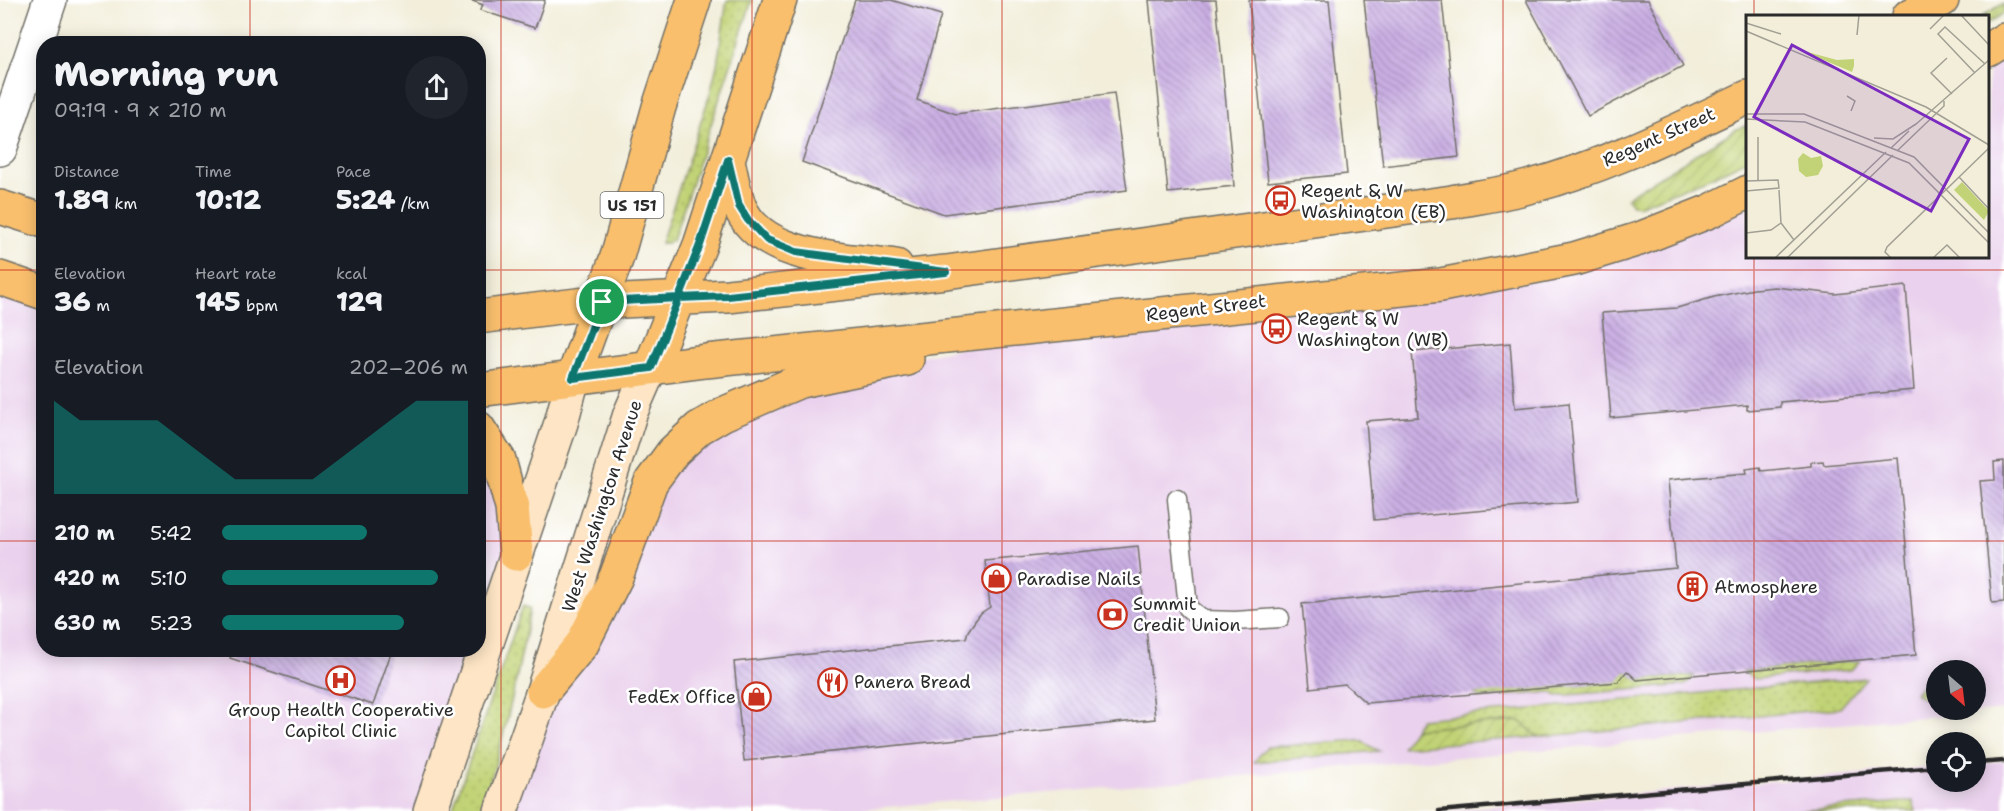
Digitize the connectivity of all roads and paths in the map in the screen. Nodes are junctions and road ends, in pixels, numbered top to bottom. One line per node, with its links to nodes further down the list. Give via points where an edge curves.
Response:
1 (50, 0): 6 (street)
2 (694, 0): 20 (main road, US 151)
3 (780, 0): 12 (main road, West Washington Avenue)
4 (1942, 0): 5 (main road)
5 (1911, 15)
6 (38, 36)
7 (2004, 40): 9 (main road)
8 (36, 42): 11 (street)
9 (1989, 50)
10 (1746, 98): 16 (main road, Regent Street, via 1598,165 1528,188)
11 (0, 149)
12 (728, 160): 16 (main road, via 739,206 767,240 796,252); 19 (main road, West Washington Avenue)
13 (1746, 193): 22 (main road, Regent Street, via 1639,239 1574,259 1441,285)
14 (0, 207): 15 (main road)
15 (36, 218)
16 (946, 272): 19 (main road, Regent Street)
17 (0, 278): 18 (main road)
18 (36, 290)
19 (679, 298): 20 (main road, Regent Street); 23 (main road, West Washington Avenue)
20 (602, 302): 21 (main road, Regent Street); 24 (main road)
21 (486, 316)
22 (1082, 323): 23 (main road, Regent Street); 32 (main road, via 800,381 699,428 651,482 616,577 582,645)
23 (651, 368): 24 (main road, Regent Street); 32 (street, West Washington Avenue, via 630,414)
24 (573, 378): 25 (main road, Regent Street); 28 (street)
25 (486, 389)
26 (486, 440): 28 (main road, via 499,460 512,508)
27 (1177, 499): 29 (lane, via 1188,608 1203,620)
28 (516, 554): 30 (street)
29 (1280, 618)
30 (486, 644)
31 (482, 657): 33 (street)
32 (543, 690): 34 (street, West Washington Avenue)
33 (430, 811)
34 (501, 811)

